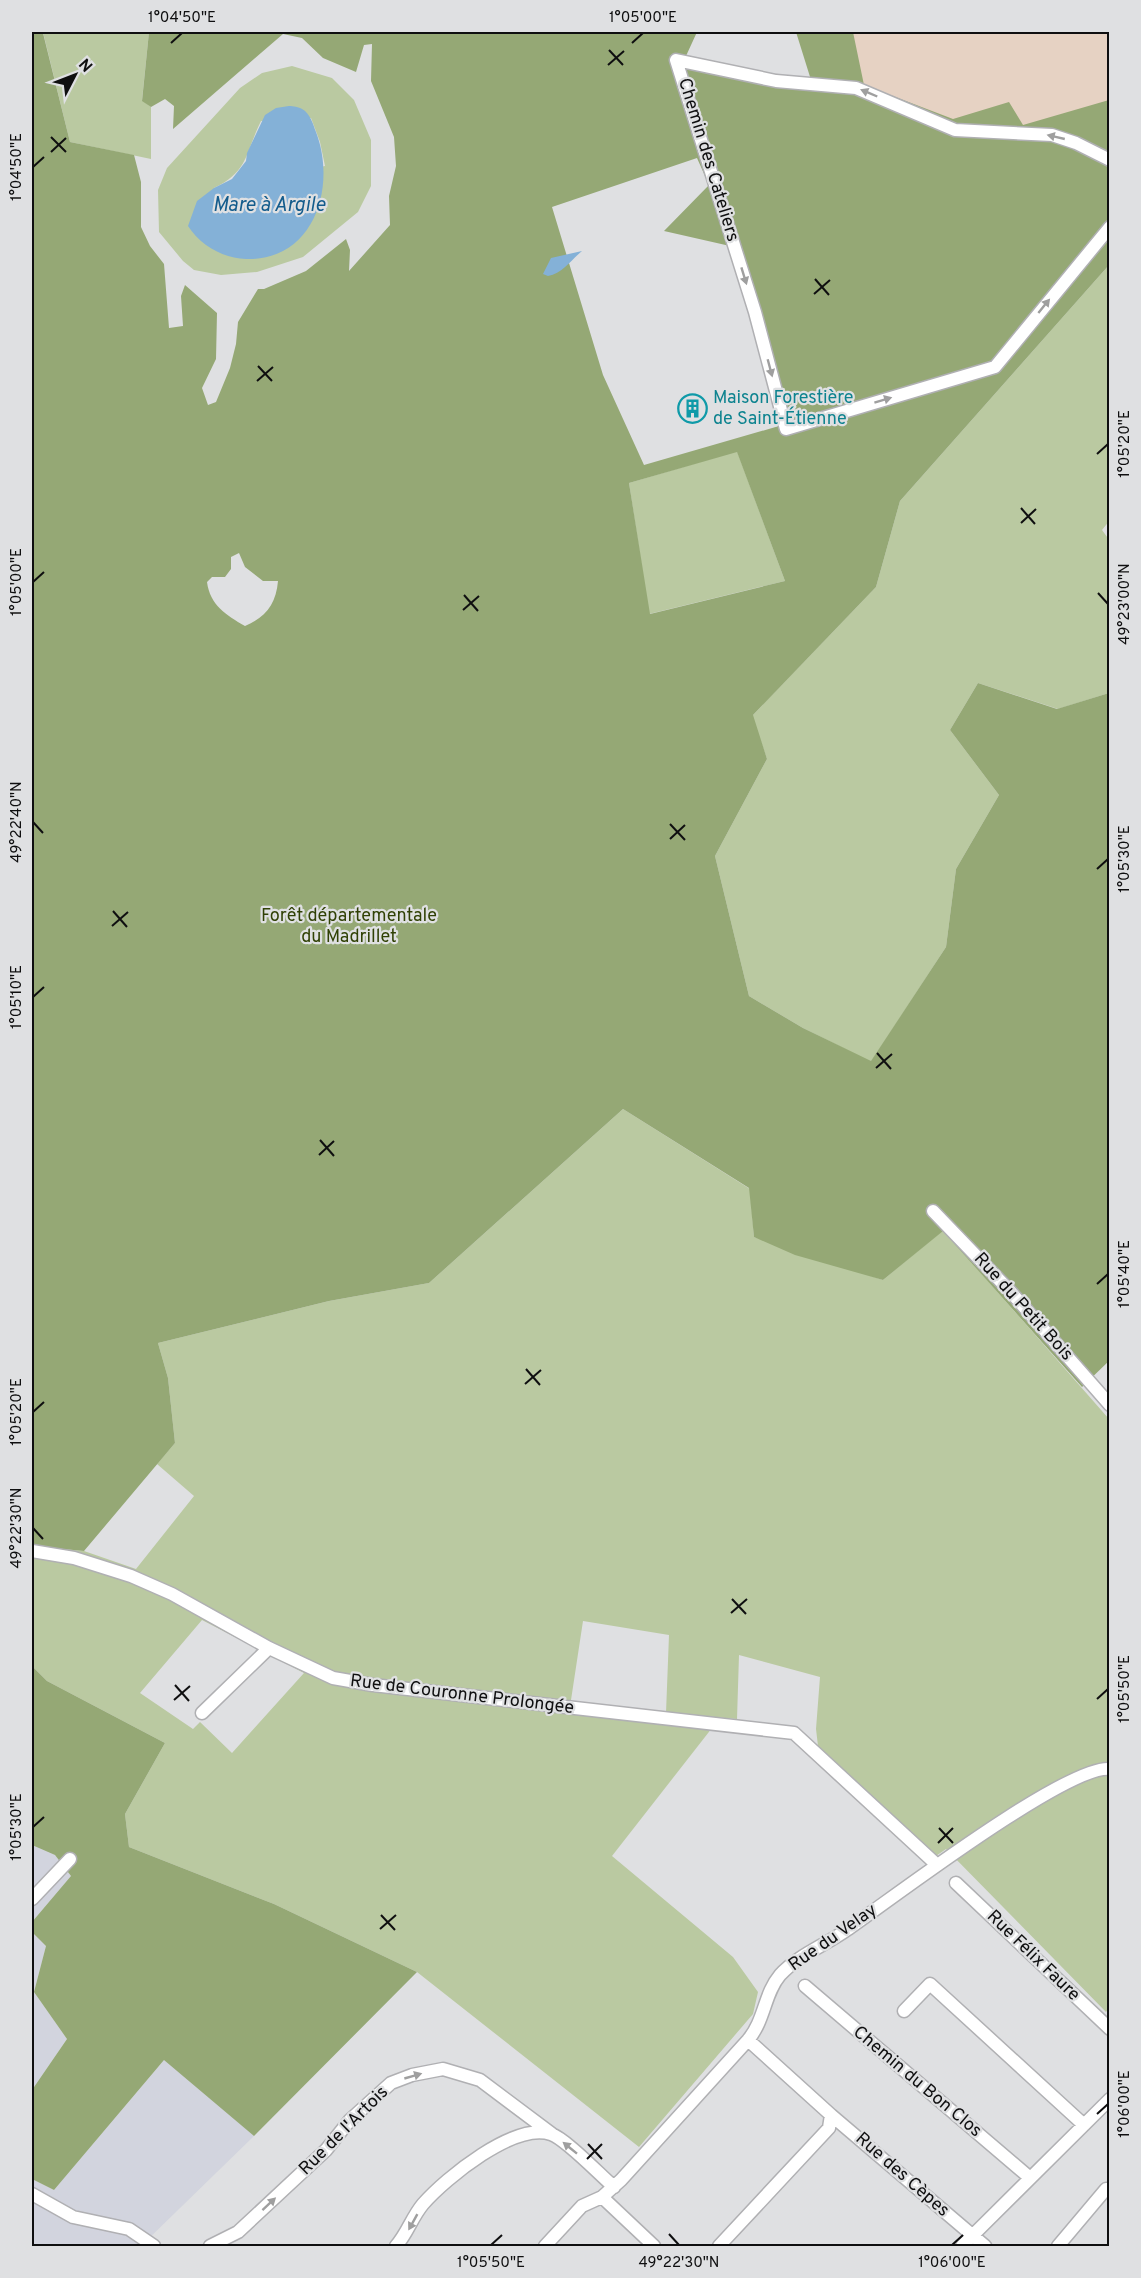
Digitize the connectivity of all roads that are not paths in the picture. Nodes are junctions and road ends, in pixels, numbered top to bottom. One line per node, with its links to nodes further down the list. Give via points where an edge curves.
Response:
1 (1110, 160): 2 (street, Chemin des Cateliers, one-way to 2, via 1052,135 955,130 856,88 776,81 676,60 755,312 786,429 995,367)
2 (1110, 227)
3 (933, 1211): 4 (street, Rue du Petit Bois)
4 (1110, 1405)
5 (32, 1551): 6 (street, Rue de Couronne Prolongée, via 74,1558 131,1576 172,1594)
6 (269, 1648): 7 (street); 10 (street, Rue de Couronne Prolongée, via 343,1680 794,1733)
7 (202, 1713)
8 (1106, 1768): 10 (street, Rue du Velay, via 1077,1777)
9 (70, 1859): 12 (street)
10 (936, 1864): 16 (street, Rue du Velay, via 780,1976 763,2018)
11 (956, 1883): 15 (street, Rue Félix Faure)
12 (32, 1899)
13 (805, 1986): 21 (street, Chemin du Bon Clos)
14 (904, 2011): 19 (street, via 930,1984)
15 (1110, 2029)
16 (748, 2040): 18 (street, Rue des Cèpes); 22 (street, Rue du Velay)
17 (1110, 2099): 19 (street)
18 (831, 2115): 26 (street, Rue des Cèpes); 28 (street, via 829,2128)
19 (1083, 2125): 21 (street)
20 (552, 2134): 22 (street, Rue de l'Artois, one-way to 20); 27 (street, Rue de l'Artois, one-way to 20, via 326,2150 350,2120 391,2083 412,2075 443,2069 480,2080); 31 (street, one-way to 31, via 534,2132 496,2146 458,2172 422,2206)
21 (1029, 2177): 26 (street)
22 (614, 2187): 25 (street, Rue du Velay)
23 (1110, 2189): 36 (street)
24 (32, 2193): 29 (street, via 73,2217 129,2229)
25 (602, 2197): 32 (street, Rue du Velay, via 582,2206); 33 (street)
26 (972, 2236): 34 (street); 35 (street, Rue des Cèpes)
27 (227, 2243): 30 (street, Rue de l'Artois)
28 (720, 2246)
29 (154, 2247)
30 (210, 2247)
31 (396, 2247)
32 (545, 2247)
33 (654, 2247)
34 (963, 2247)
35 (985, 2247)
36 (1058, 2247)

